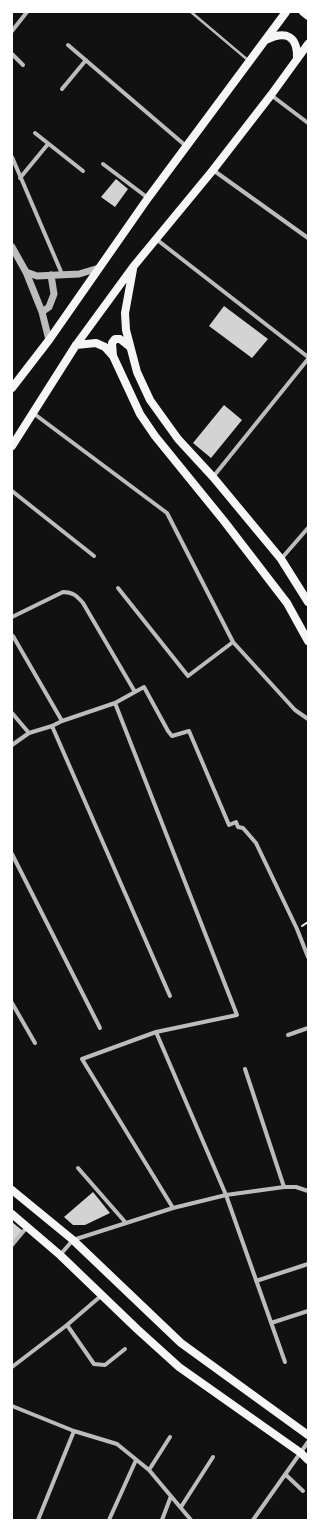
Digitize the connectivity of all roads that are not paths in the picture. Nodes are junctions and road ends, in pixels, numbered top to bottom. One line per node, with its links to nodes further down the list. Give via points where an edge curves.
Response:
1 (26, 12): 6 (street)
2 (191, 12): 13 (lane)
3 (286, 12): 7 (main road)
4 (303, 12): 5 (main road)
5 (308, 16)
6 (12, 30)
7 (265, 41): 11 (main road, via 283,35 291,39 297,47); 13 (main road)
8 (308, 44): 11 (main road)
9 (68, 45): 12 (street)
10 (12, 54): 14 (street)
11 (297, 59): 16 (main road)
12 (86, 60): 15 (street); 20 (street)
13 (249, 61): 20 (main road)
14 (23, 65)
15 (62, 89)
16 (271, 95): 17 (street); 23 (main road)
17 (308, 123)
18 (35, 133): 19 (street)
19 (48, 144): 24 (street); 25 (street)
20 (186, 146): 26 (main road)
21 (12, 157): 25 (street)
22 (103, 164): 26 (street)
23 (213, 170): 27 (street); 28 (main road)
24 (83, 171)
25 (20, 178): 33 (street)
26 (148, 198): 31 (main road)
27 (308, 238)
28 (156, 239): 30 (main road); 40 (street)
29 (13, 251): 32 (street)
30 (133, 267): 37 (main road); 38 (main road, via 125,313)
31 (99, 268): 33 (street, via 80,274); 36 (main road)
32 (26, 272): 34 (street, via 37,276); 35 (street)
33 (62, 274): 34 (street)
34 (51, 275): 35 (street, via 54,294 49,307)
35 (42, 312): 36 (street)
36 (49, 340): 41 (main road)
37 (76, 345): 39 (main road, via 96,343 105,347); 42 (main road)
38 (130, 347): 39 (main road, via 120,339 115,339 112,343); 44 (main road, via 137,372 150,400 178,439)
39 (113, 356): 53 (main road, via 140,414 155,436 287,603)
40 (308, 358): 44 (street)
41 (12, 388)
42 (33, 413): 43 (main road); 54 (street, via 167,514)
43 (12, 446)
44 (213, 477): 48 (main road)
45 (12, 491): 47 (street)
46 (308, 528): 48 (street)
47 (94, 556)
48 (282, 559): 50 (main road)
49 (118, 588): 54 (street, via 188,676)
50 (306, 598)
51 (12, 617): 55 (street, via 63,592 76,595 83,602)
52 (13, 636): 59 (street)
53 (308, 641)
54 (233, 642): 58 (street, via 294,710)
55 (134, 692): 56 (street); 64 (street, via 144,687 172,736 189,731 229,824 236,822 256,843)
56 (115, 703): 59 (street); 69 (street, via 237,1015)
57 (12, 713): 61 (street)
58 (308, 719)
59 (62, 720): 60 (street)
60 (52, 726): 61 (street); 65 (street)
61 (29, 734): 62 (street)
62 (12, 745)
63 (12, 854): 67 (street)
64 (308, 957)
65 (170, 996)
66 (12, 1003): 71 (street)
67 (100, 1028)
68 (308, 1028): 70 (street)
69 (156, 1032): 77 (street); 78 (street, via 82,1059)
70 (288, 1035)
71 (36, 1043)
72 (245, 1069): 74 (street)
73 (78, 1168): 80 (street)
74 (284, 1187): 76 (street); 77 (street)
75 (12, 1190): 82 (main road)
76 (308, 1191)
77 (226, 1195): 78 (street); 86 (street)
78 (173, 1208): 80 (street)
79 (12, 1214): 81 (main road)
80 (126, 1222): 82 (street)
81 (27, 1226): 83 (street); 84 (main road)
82 (73, 1240): 84 (street); 96 (main road, via 181,1343)
83 (12, 1245)
84 (60, 1255): 87 (main road)
85 (308, 1264): 86 (street)
86 (256, 1281): 89 (street)
87 (102, 1295): 90 (street); 99 (main road, via 179,1367)
88 (308, 1311): 89 (street)
89 (271, 1323): 92 (street)
90 (67, 1325): 91 (street, via 94,1364 105,1365); 93 (street)
91 (125, 1349)
92 (285, 1362)
93 (12, 1367)
94 (12, 1406): 95 (street)
95 (74, 1431): 101 (street, via 117,1444); 108 (street)
96 (308, 1435)
97 (170, 1437): 103 (street)
98 (308, 1442): 99 (street)
99 (301, 1453): 102 (main road); 104 (street)
100 (214, 1457): 107 (street)
101 (136, 1460): 103 (street); 109 (street)
102 (308, 1460)
103 (149, 1470): 106 (street)
104 (286, 1475): 105 (street); 112 (street)
105 (303, 1492)
106 (172, 1496): 107 (street); 110 (street)
107 (181, 1507): 111 (street)
108 (38, 1520)
109 (109, 1520)
110 (162, 1520)
111 (191, 1520)
112 (254, 1520)

